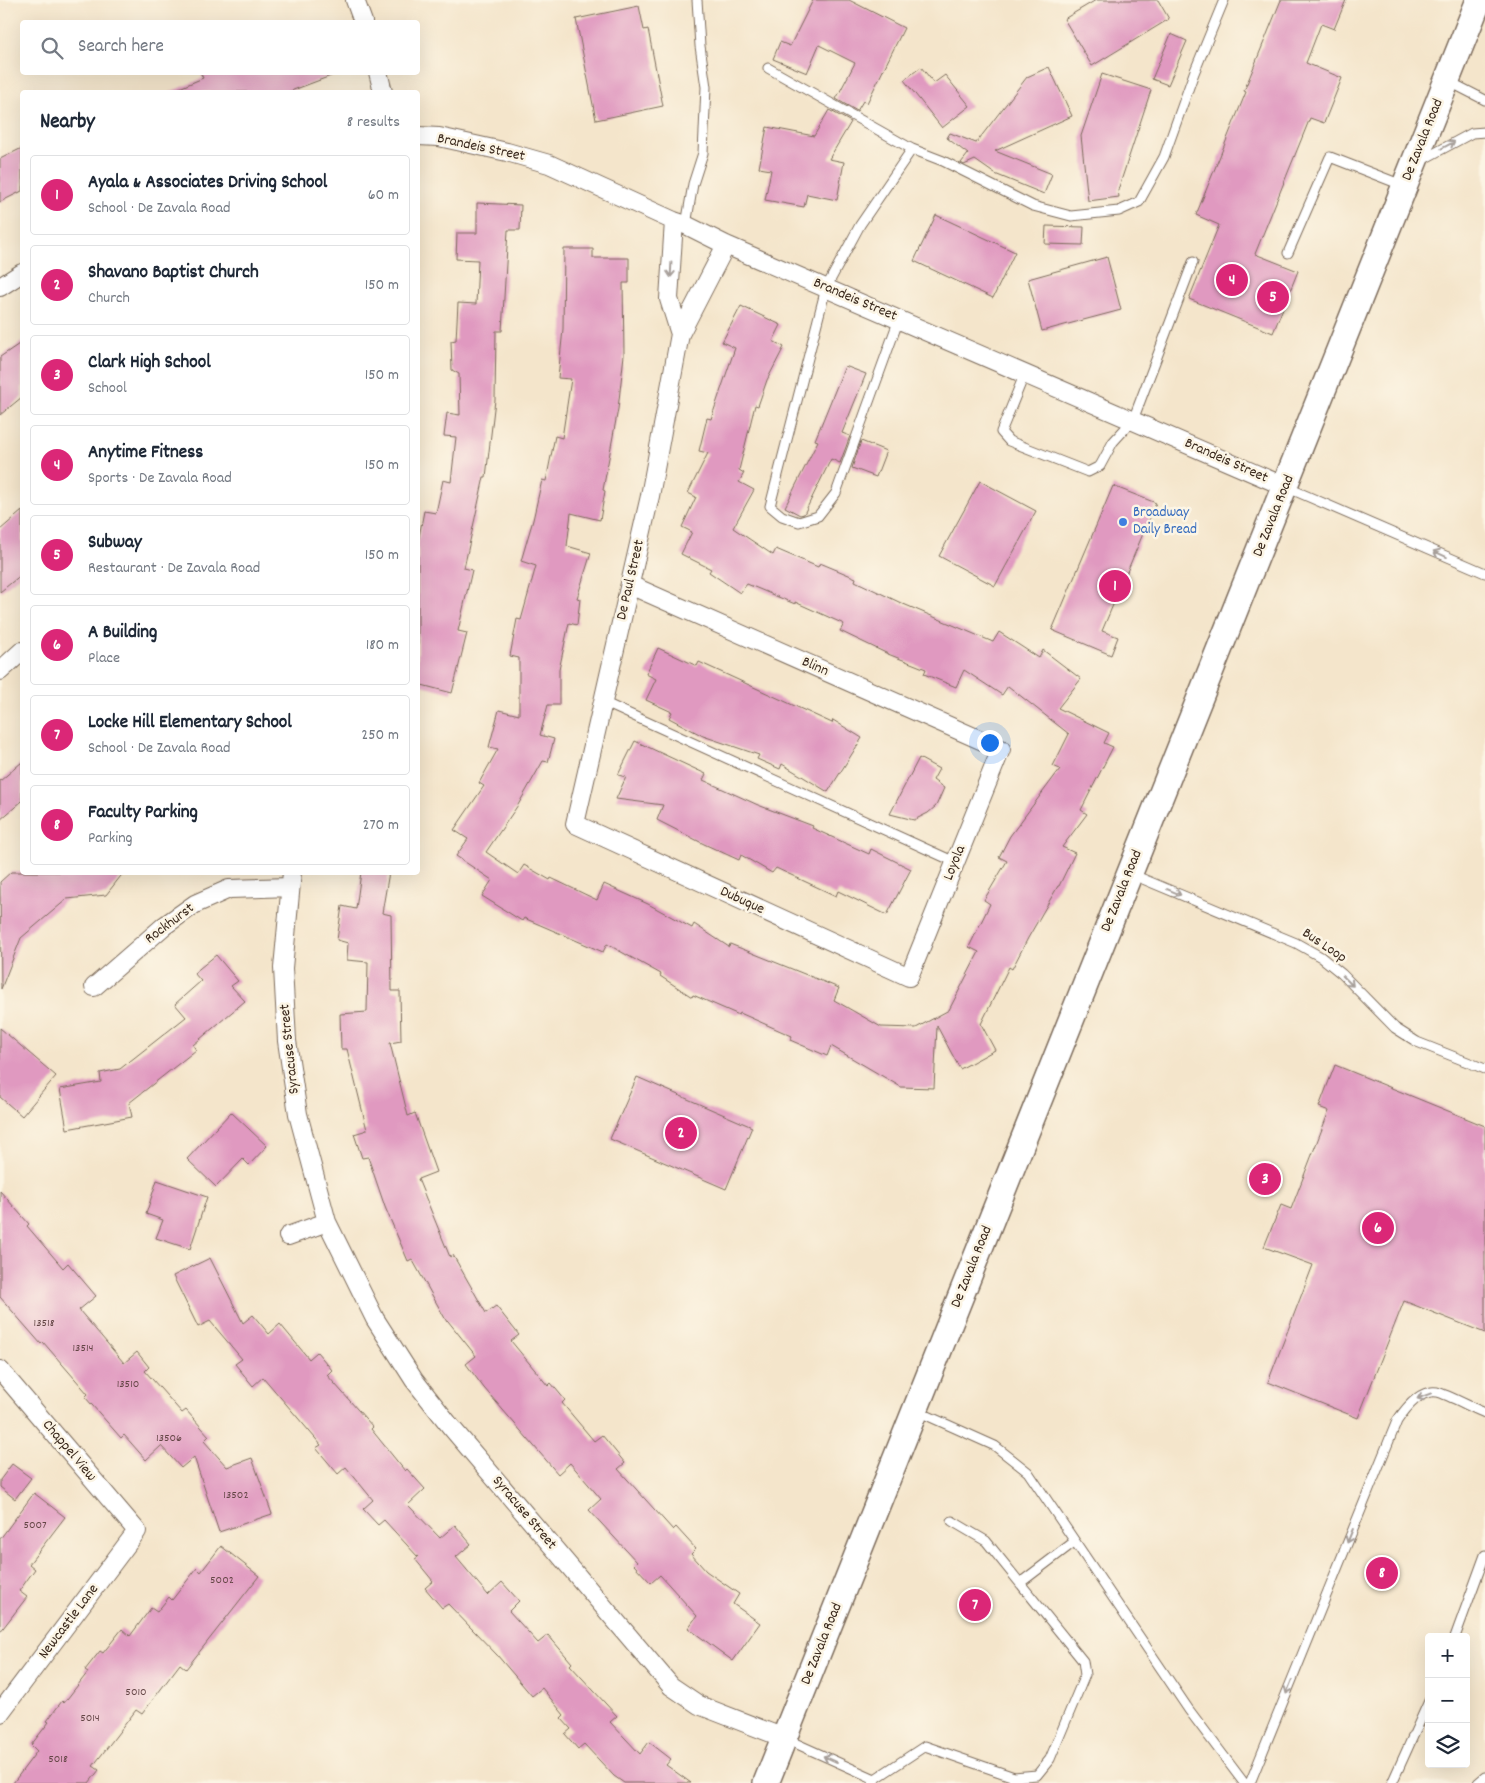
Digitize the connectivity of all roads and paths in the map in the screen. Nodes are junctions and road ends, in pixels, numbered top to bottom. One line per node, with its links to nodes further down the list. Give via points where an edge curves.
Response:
1 (355, 0): 5 (street)
2 (697, 0): 15 (lane, via 706,88 703,154)
3 (1224, 0): 13 (lane, via 1164,157 1139,202 1120,211 1071,216 1033,206)
4 (1479, 0): 8 (main road, De Zavala Road)
5 (362, 20)
6 (768, 68): 13 (lane)
7 (379, 75): 9 (street)
8 (1447, 81): 10 (lane); 14 (main road, De Zavala Road)
9 (382, 90)
10 (1485, 100)
11 (1485, 132): 14 (lane, one-way to 11, via 1472,133)
12 (420, 136): 15 (street, Brandeis Street, via 439,137 549,164)
13 (912, 149): 21 (lane, via 860,225)
14 (1409, 175): 17 (lane, via 1330,157); 26 (main road, De Zavala Road)
15 (680, 223): 16 (street, Brandeis Street); 23 (street, De Paul Street, one-way to 23, via 669,299)
16 (726, 245): 21 (street, Brandeis Street); 23 (street, De Paul Street)
17 (1288, 253)
18 (1193, 262): 25 (lane)
19 (20, 274): 20 (street)
20 (0, 287)
21 (826, 288): 22 (street, Brandeis Street); 22 (lane, via 770,506 782,516 799,522 818,516 836,493)
22 (899, 319): 24 (street, Brandeis Street)
23 (680, 334): 28 (street, De Paul Street)
24 (1025, 374): 25 (street, Brandeis Street); 25 (lane, via 1001,432 1009,441 1088,472 1100,466 1113,442)
25 (1133, 420): 26 (street, Brandeis Street)
26 (1286, 487): 27 (lane, one-way to 26); 35 (main road, De Zavala Road)
27 (1485, 573)
28 (630, 585): 31 (street, De Paul Street); 32 (street, Blinn)
29 (20, 653): 30 (street)
30 (0, 671)
31 (603, 702): 33 (street, De Paul Street); 34 (lane)
32 (1000, 749): 34 (street, Loyola)
33 (574, 824): 37 (street, Dubuque)
34 (955, 862): 37 (street, Loyola)
35 (1129, 873): 39 (lane, Bus Loop, one-way to 39, via 1296,942 1342,974 1395,1028 1417,1042); 43 (main road, De Zavala Road)
36 (291, 880): 38 (street, Rockhurst, via 230,889 195,904 164,926); 40 (street, Syracuse Street, via 284,968 287,1041 298,1114)
37 (909, 977)
38 (94, 987)
39 (1485, 1069)
40 (327, 1222): 41 (street); 53 (street, Syracuse Street, via 375,1319 414,1380 671,1686 699,1705)
41 (288, 1236)
42 (0, 1370): 46 (street, Chappel View)
43 (915, 1410): 47 (lane, via 995,1446 1028,1472); 53 (main road, De Zavala Road)
44 (1485, 1413): 58 (lane, one-way to 58, via 1436,1392 1420,1396 1407,1406 1397,1421)
45 (952, 1521): 49 (lane, via 986,1541)
46 (137, 1531): 52 (street, Newcastle Lane)
47 (1074, 1542): 49 (lane); 57 (lane, via 1189,1710)
48 (1485, 1555): 50 (lane)
49 (1020, 1583): 55 (lane, via 1083,1660 1085,1675 1050,1759 1037,1775 1014,1777 925,1746)
50 (1456, 1633)
51 (1425, 1710): 59 (lane)
52 (0, 1713)
53 (784, 1738): 55 (lane, one-way to 53); 56 (main road, De Zavala Road)
54 (1485, 1777): 60 (lane)
55 (874, 1781)
56 (766, 1783)
57 (1244, 1783)
58 (1250, 1783)
59 (1392, 1783)
60 (1478, 1783)

